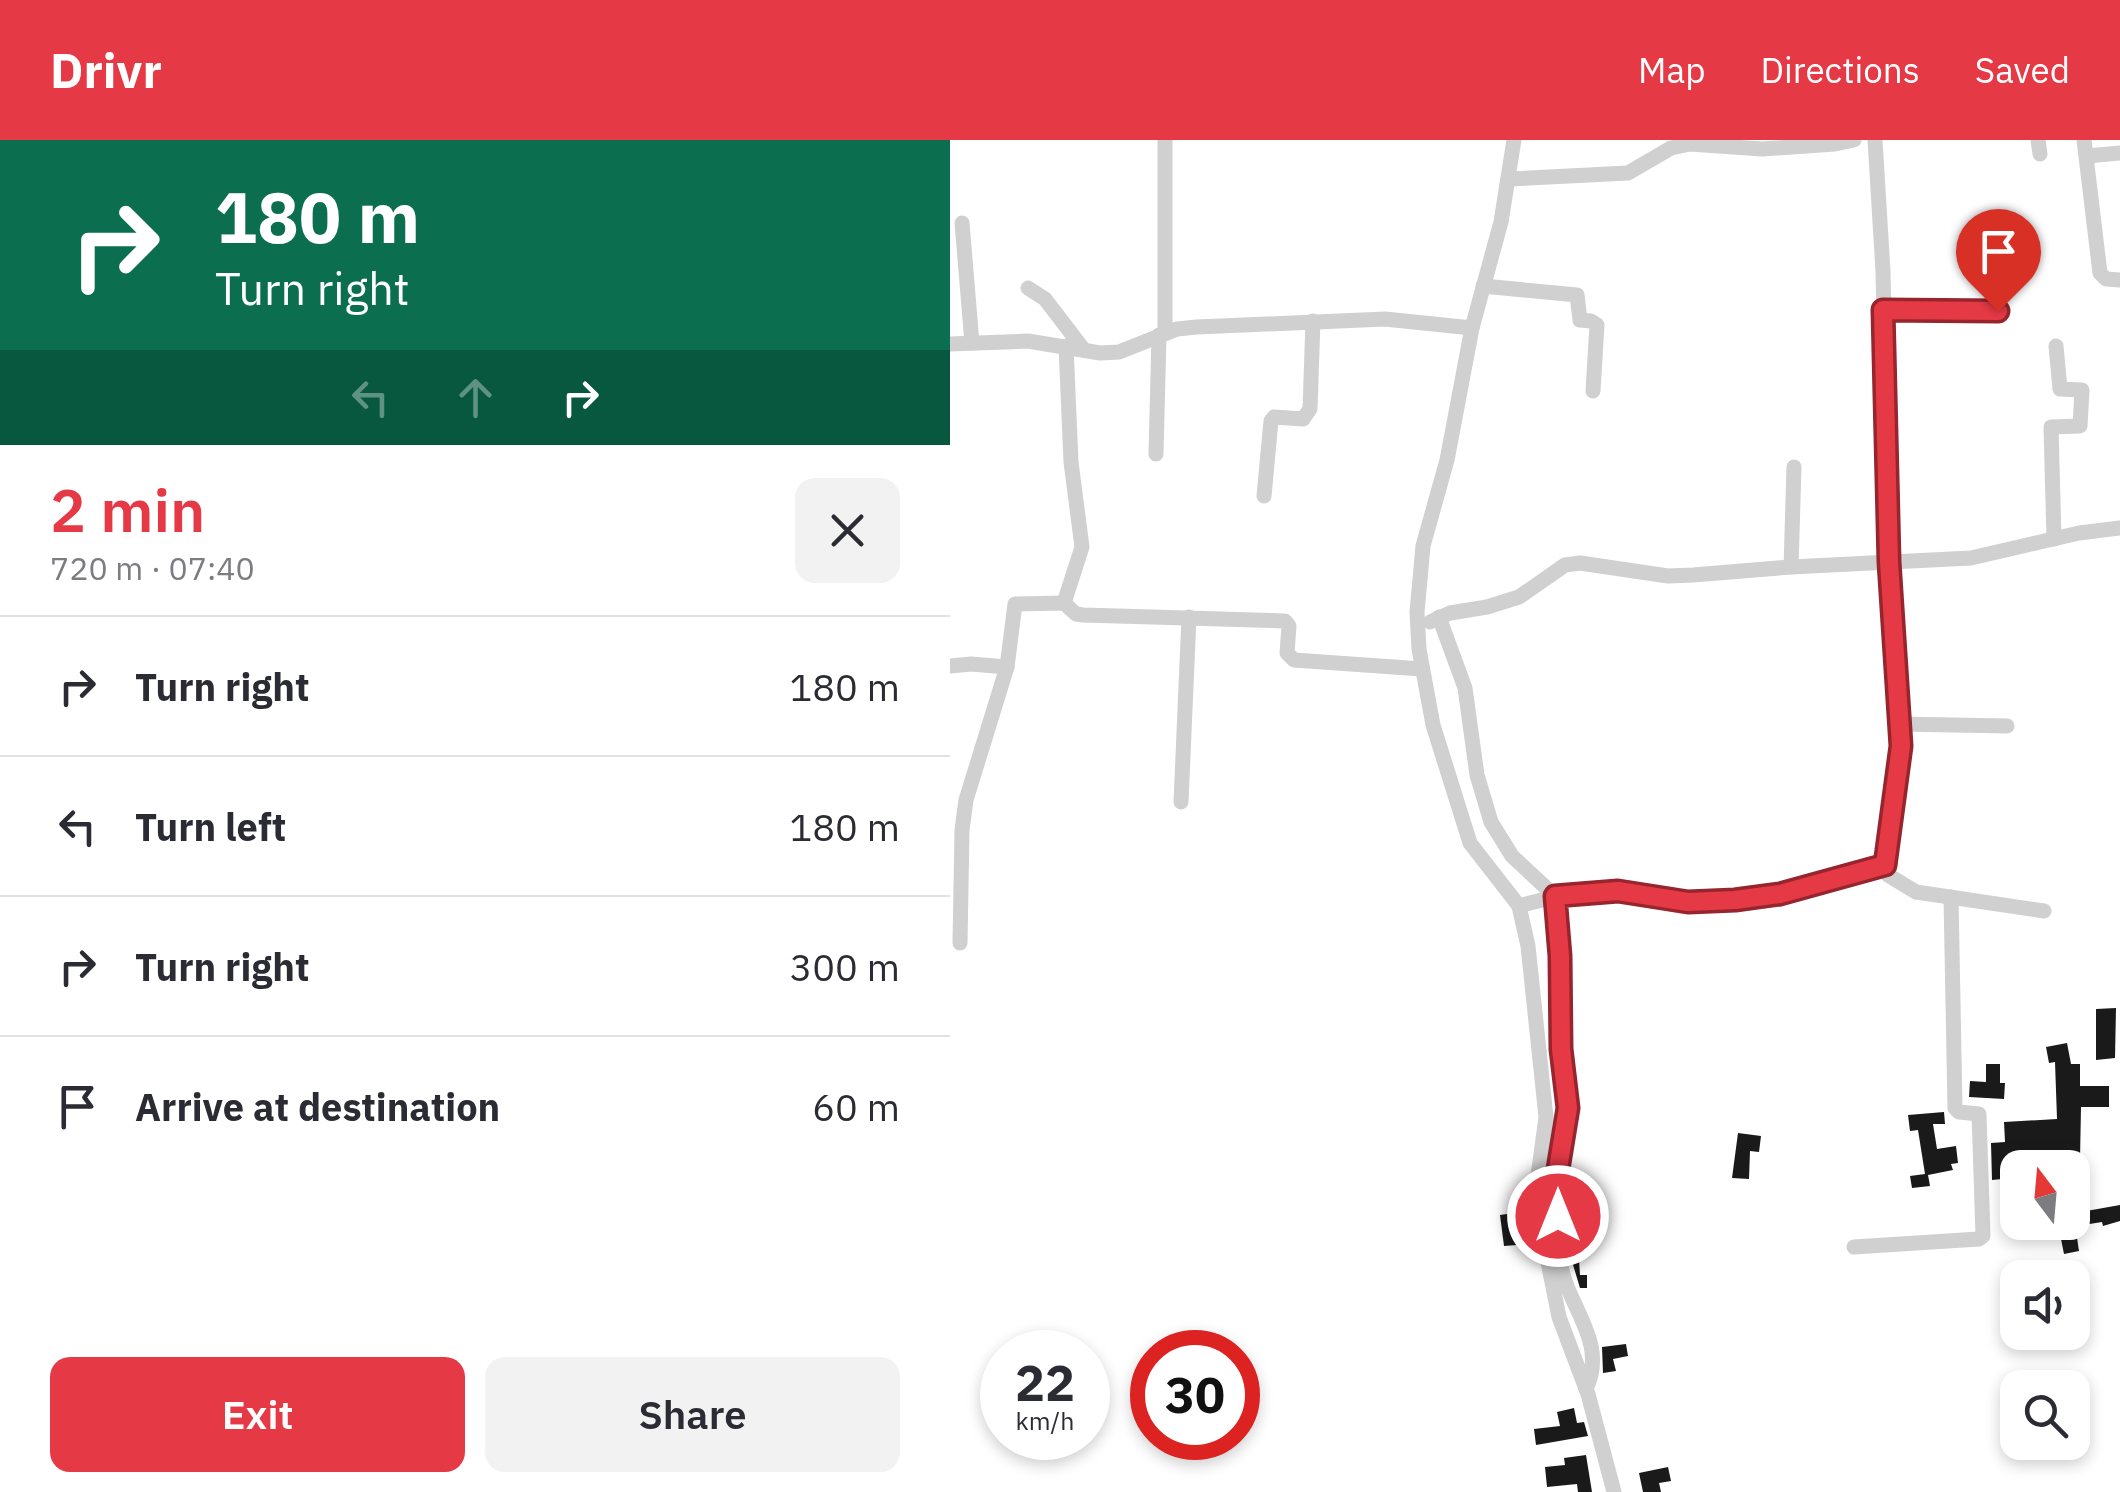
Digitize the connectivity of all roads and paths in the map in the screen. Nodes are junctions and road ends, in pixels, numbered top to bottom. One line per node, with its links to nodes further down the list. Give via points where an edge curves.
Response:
1 (1165, 140): 18 (street)
2 (1514, 140): 9 (street)
3 (1854, 140): 5 (street)
4 (1875, 140): 14 (street)
5 (1762, 144): 6 (street)
6 (1658, 147): 9 (street, via 1640,168 1611,176)
7 (2085, 148): 8 (street); 11 (street, via 2100,273)
8 (2120, 153)
9 (1510, 178): 12 (street)
10 (962, 223): 19 (street)
11 (2120, 280)
12 (1484, 286): 17 (street); 24 (street, via 1577,295 1580,320 1597,326)
13 (1028, 288): 23 (street)
14 (1883, 310): 15 (street); 30 (street)
15 (1998, 311)
16 (1313, 322): 17 (street, via 1414,320); 18 (street); 27 (street, via 1310,409 1303,419 1271,421)
17 (1472, 328): 35 (street, via 1423,546)
18 (1162, 334): 23 (street, via 1119,352); 25 (street)
19 (972, 343): 20 (street); 21 (street)
20 (950, 344)
21 (1066, 346): 23 (street); 32 (street, via 1082,547)
22 (2056, 346): 29 (street, via 2060,389 2082,390 2083,424 2051,430)
23 (1084, 350)
24 (1593, 391)
25 (1156, 454)
26 (1794, 467): 31 (street)
27 (1264, 496)
28 (2120, 528): 29 (street)
29 (2054, 539): 30 (street, via 1971,558)
30 (1889, 562): 31 (street); 39 (street)
31 (1791, 566): 34 (street, via 1668,576 1565,565 1519,597)
32 (1064, 603): 33 (street, via 1082,615); 37 (street, via 1015,604)
33 (1189, 617): 38 (street, via 1285,621 1294,660); 41 (street)
34 (1439, 618): 35 (street); 43 (street, via 1465,688 1491,822 1512,856)
35 (1418, 629): 38 (street)
36 (950, 666): 37 (street)
37 (1007, 666): 47 (street, via 966,800)
38 (1422, 669): 45 (street, via 1470,842)
39 (1900, 724): 40 (street); 42 (street)
40 (2007, 726)
41 (1181, 802)
42 (1885, 865): 43 (street, via 1735,900 1688,902 1618,891); 44 (street, via 1888,875 1916,892)
43 (1555, 896): 45 (street); 49 (street, via 1568,1108 1558,1169 1558,1242 1564,1283 1584,1318 1591,1353)
44 (1952, 896): 46 (street); 48 (street, via 1956,1108 1979,1114 1983,1236)
45 (1518, 906): 49 (street, via 1546,1117 1535,1198 1559,1317)
46 (2044, 911)
47 (960, 944)
48 (1854, 1248)
49 (1586, 1389): 50 (street)
50 (1614, 1492)

